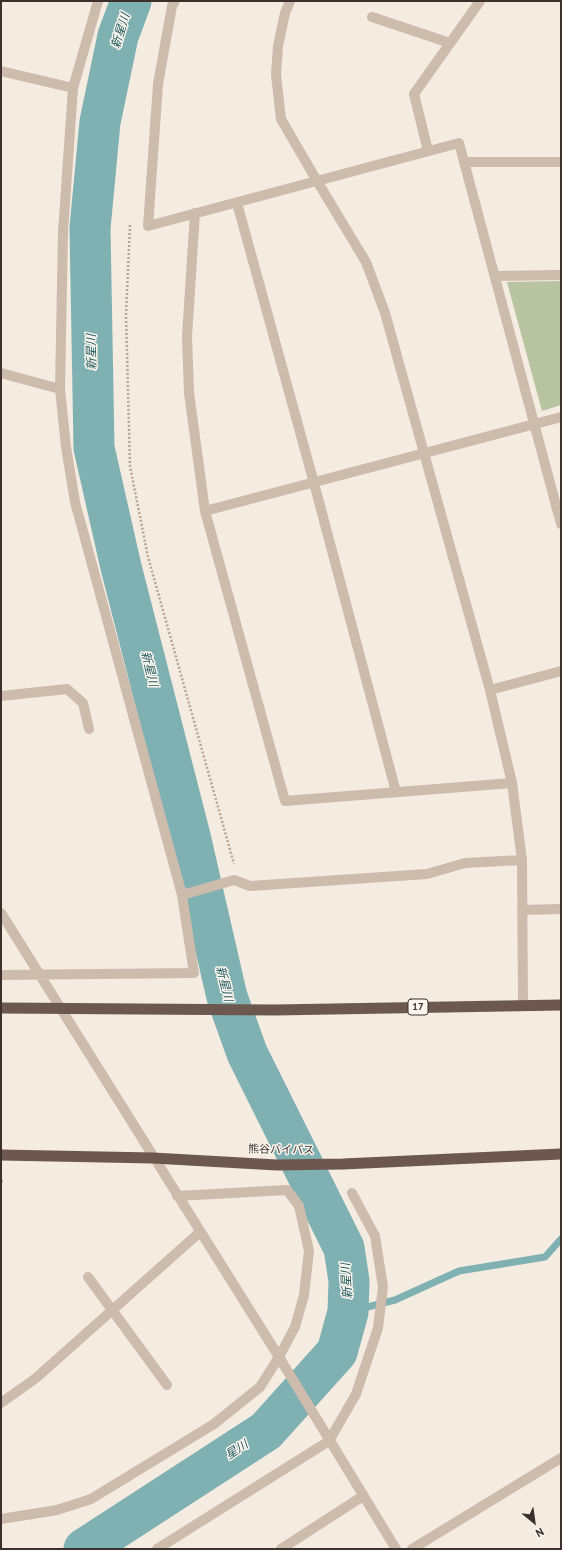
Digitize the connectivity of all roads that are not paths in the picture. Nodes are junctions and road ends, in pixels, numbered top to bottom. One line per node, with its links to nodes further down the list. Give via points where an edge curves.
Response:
1 (98, 1): 8 (street)
2 (175, 1): 14 (street, via 158,84 148,226)
3 (290, 1): 12 (street, via 285,13 276,75 281,119)
4 (480, 1): 6 (street)
5 (372, 17): 6 (street)
6 (450, 42): 9 (street, via 414,94)
7 (2, 75): 8 (street)
8 (73, 88): 18 (street, via 63,232)
9 (428, 151): 10 (street, via 459,143); 12 (street)
10 (464, 162): 11 (street); 16 (street)
11 (561, 162)
12 (317, 182): 13 (street); 21 (street, via 366,262 385,313)
13 (237, 202): 14 (street); 22 (street)
14 (194, 213): 23 (street, via 187,336 189,393)
15 (561, 275): 16 (street)
16 (495, 276): 20 (street)
17 (1, 374): 18 (street)
18 (60, 389): 32 (street, via 75,502)
19 (561, 417): 20 (street)
20 (534, 424): 21 (street); 24 (street)
21 (424, 454): 22 (street); 26 (street)
22 (314, 482): 23 (street); 30 (street)
23 (205, 511): 30 (street, via 285,801)
24 (561, 524)
25 (561, 671): 26 (street)
26 (490, 690): 29 (street)
27 (1, 696): 28 (street, via 67,689 82,702)
28 (89, 729)
29 (512, 783): 30 (street); 31 (street)
30 (396, 792)
31 (522, 860): 32 (street, via 465,863 427,874 250,886 234,880); 34 (street)
32 (183, 895): 37 (street, via 194,973)
33 (561, 909): 34 (street)
34 (523, 910): 38 (street)
35 (1, 912): 37 (street)
36 (1, 975): 37 (street)
37 (41, 975): 41 (street)
38 (523, 1005): 39 (highway, 17); 41 (highway, 17, via 275,1010)
39 (561, 1005)
40 (1, 1008): 41 (highway, 17)
41 (62, 1009): 44 (street)
42 (561, 1154): 44 (highway, 熊谷バイパス, via 277,1165)
43 (1, 1155): 44 (highway, 熊谷バイパス)
44 (153, 1158): 46 (street)
45 (352, 1193): 53 (street, via 375,1236 383,1287 378,1328 356,1394)
46 (177, 1196): 47 (street); 50 (street, via 288,1190 299,1206 309,1251 304,1295 295,1327)
47 (200, 1232): 49 (street); 50 (street)
48 (88, 1277): 49 (street)
49 (112, 1310): 51 (street); 52 (street, via 36,1378)
50 (279, 1357): 53 (street); 56 (street, via 260,1387 214,1424 91,1499 57,1510)
51 (167, 1385)
52 (1, 1403)
53 (329, 1441): 55 (street); 57 (street)
54 (561, 1458): 60 (street)
55 (363, 1496): 58 (street); 59 (street)
56 (1, 1519)
57 (157, 1549)
58 (281, 1549)
59 (396, 1549)
60 (412, 1549)

